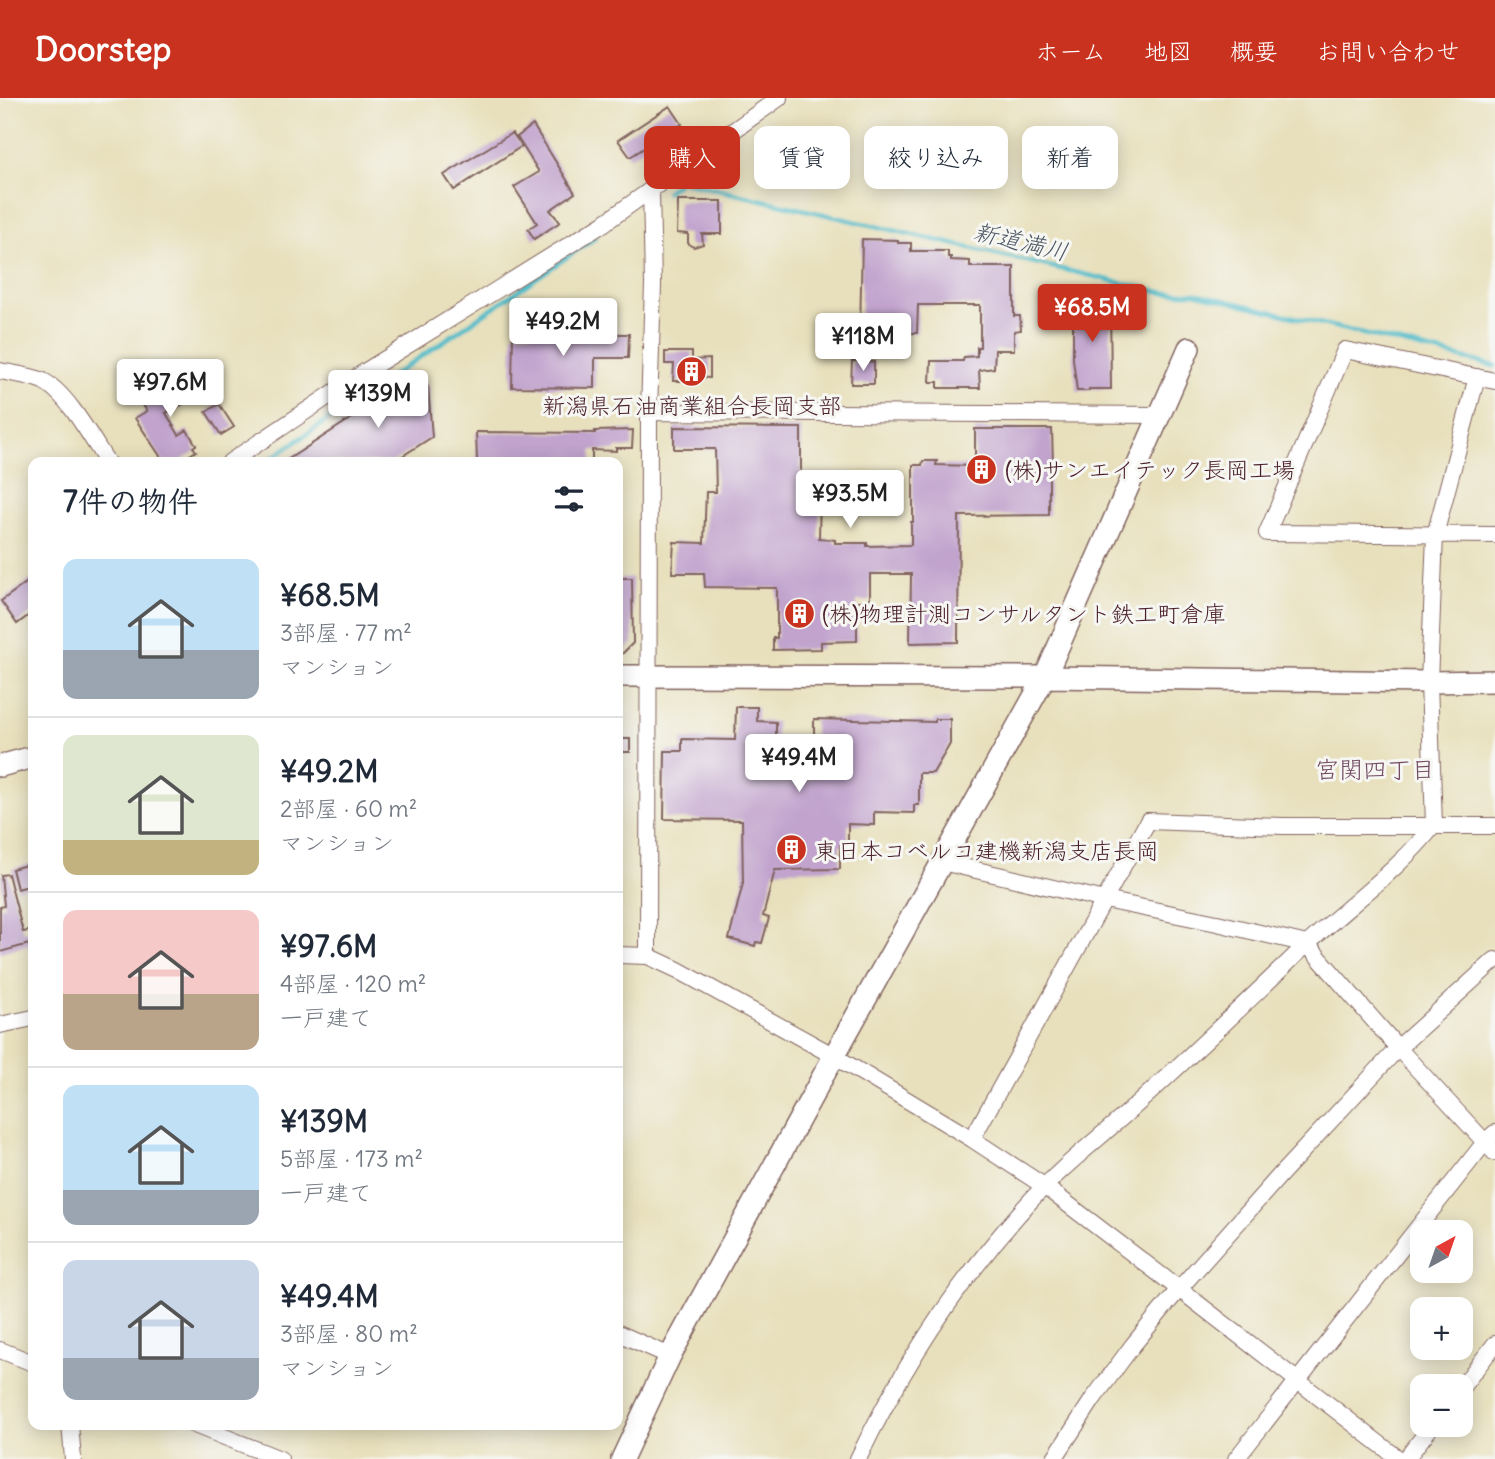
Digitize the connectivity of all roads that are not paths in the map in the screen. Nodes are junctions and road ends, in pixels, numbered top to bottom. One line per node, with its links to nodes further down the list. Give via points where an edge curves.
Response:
1 (779, 98): 2 (street)
2 (652, 190): 7 (street); 10 (street)
3 (1189, 348): 8 (street)
4 (0, 371): 9 (street, via 28,376 52,388)
5 (1477, 377): 6 (street); 11 (street); 11 (street, via 1345,351 1267,533)
6 (1495, 381)
7 (649, 412): 8 (street); 14 (street)
8 (1160, 415): 15 (street)
9 (104, 457)
10 (237, 457)
11 (1435, 535): 12 (street); 17 (street)
12 (1495, 535)
13 (623, 676): 14 (street)
14 (649, 676): 15 (street); 26 (street)
15 (1045, 677): 17 (street); 22 (street)
16 (1495, 681): 17 (street)
17 (1429, 682): 20 (street)
18 (28, 758): 19 (street)
19 (0, 766)
20 (1434, 825): 21 (street); 23 (street, via 1148,821); 24 (street, via 1418,846)
21 (1495, 825)
22 (942, 862): 23 (street); 31 (street)
23 (1105, 900): 24 (street); 32 (street)
24 (1307, 944): 30 (street); 34 (street, via 1146,1097)
25 (623, 955): 26 (street)
26 (648, 956): 31 (street)
27 (1495, 960): 30 (street)
28 (28, 1019): 29 (street)
29 (0, 1025)
30 (1398, 1048): 33 (street); 35 (street)
31 (834, 1056): 32 (street); 39 (street)
32 (972, 1139): 34 (street)
33 (1492, 1143): 42 (street)
34 (1044, 1186): 35 (street); 49 (street, via 962,1286 914,1356)
35 (1179, 1289): 42 (street); 50 (street, via 1093,1399)
36 (623, 1335): 39 (street)
37 (1495, 1344): 41 (street)
38 (0, 1350): 40 (street)
39 (670, 1356): 48 (street)
40 (28, 1361)
41 (1472, 1374)
42 (1298, 1381): 51 (street); 52 (street)
43 (71, 1430): 46 (street)
44 (207, 1430): 47 (street)
45 (1423, 1437): 53 (street)
46 (73, 1459)
47 (280, 1459)
48 (622, 1459)
49 (859, 1459)
50 (1054, 1459)
51 (1236, 1459)
52 (1399, 1459)
53 (1406, 1459)

